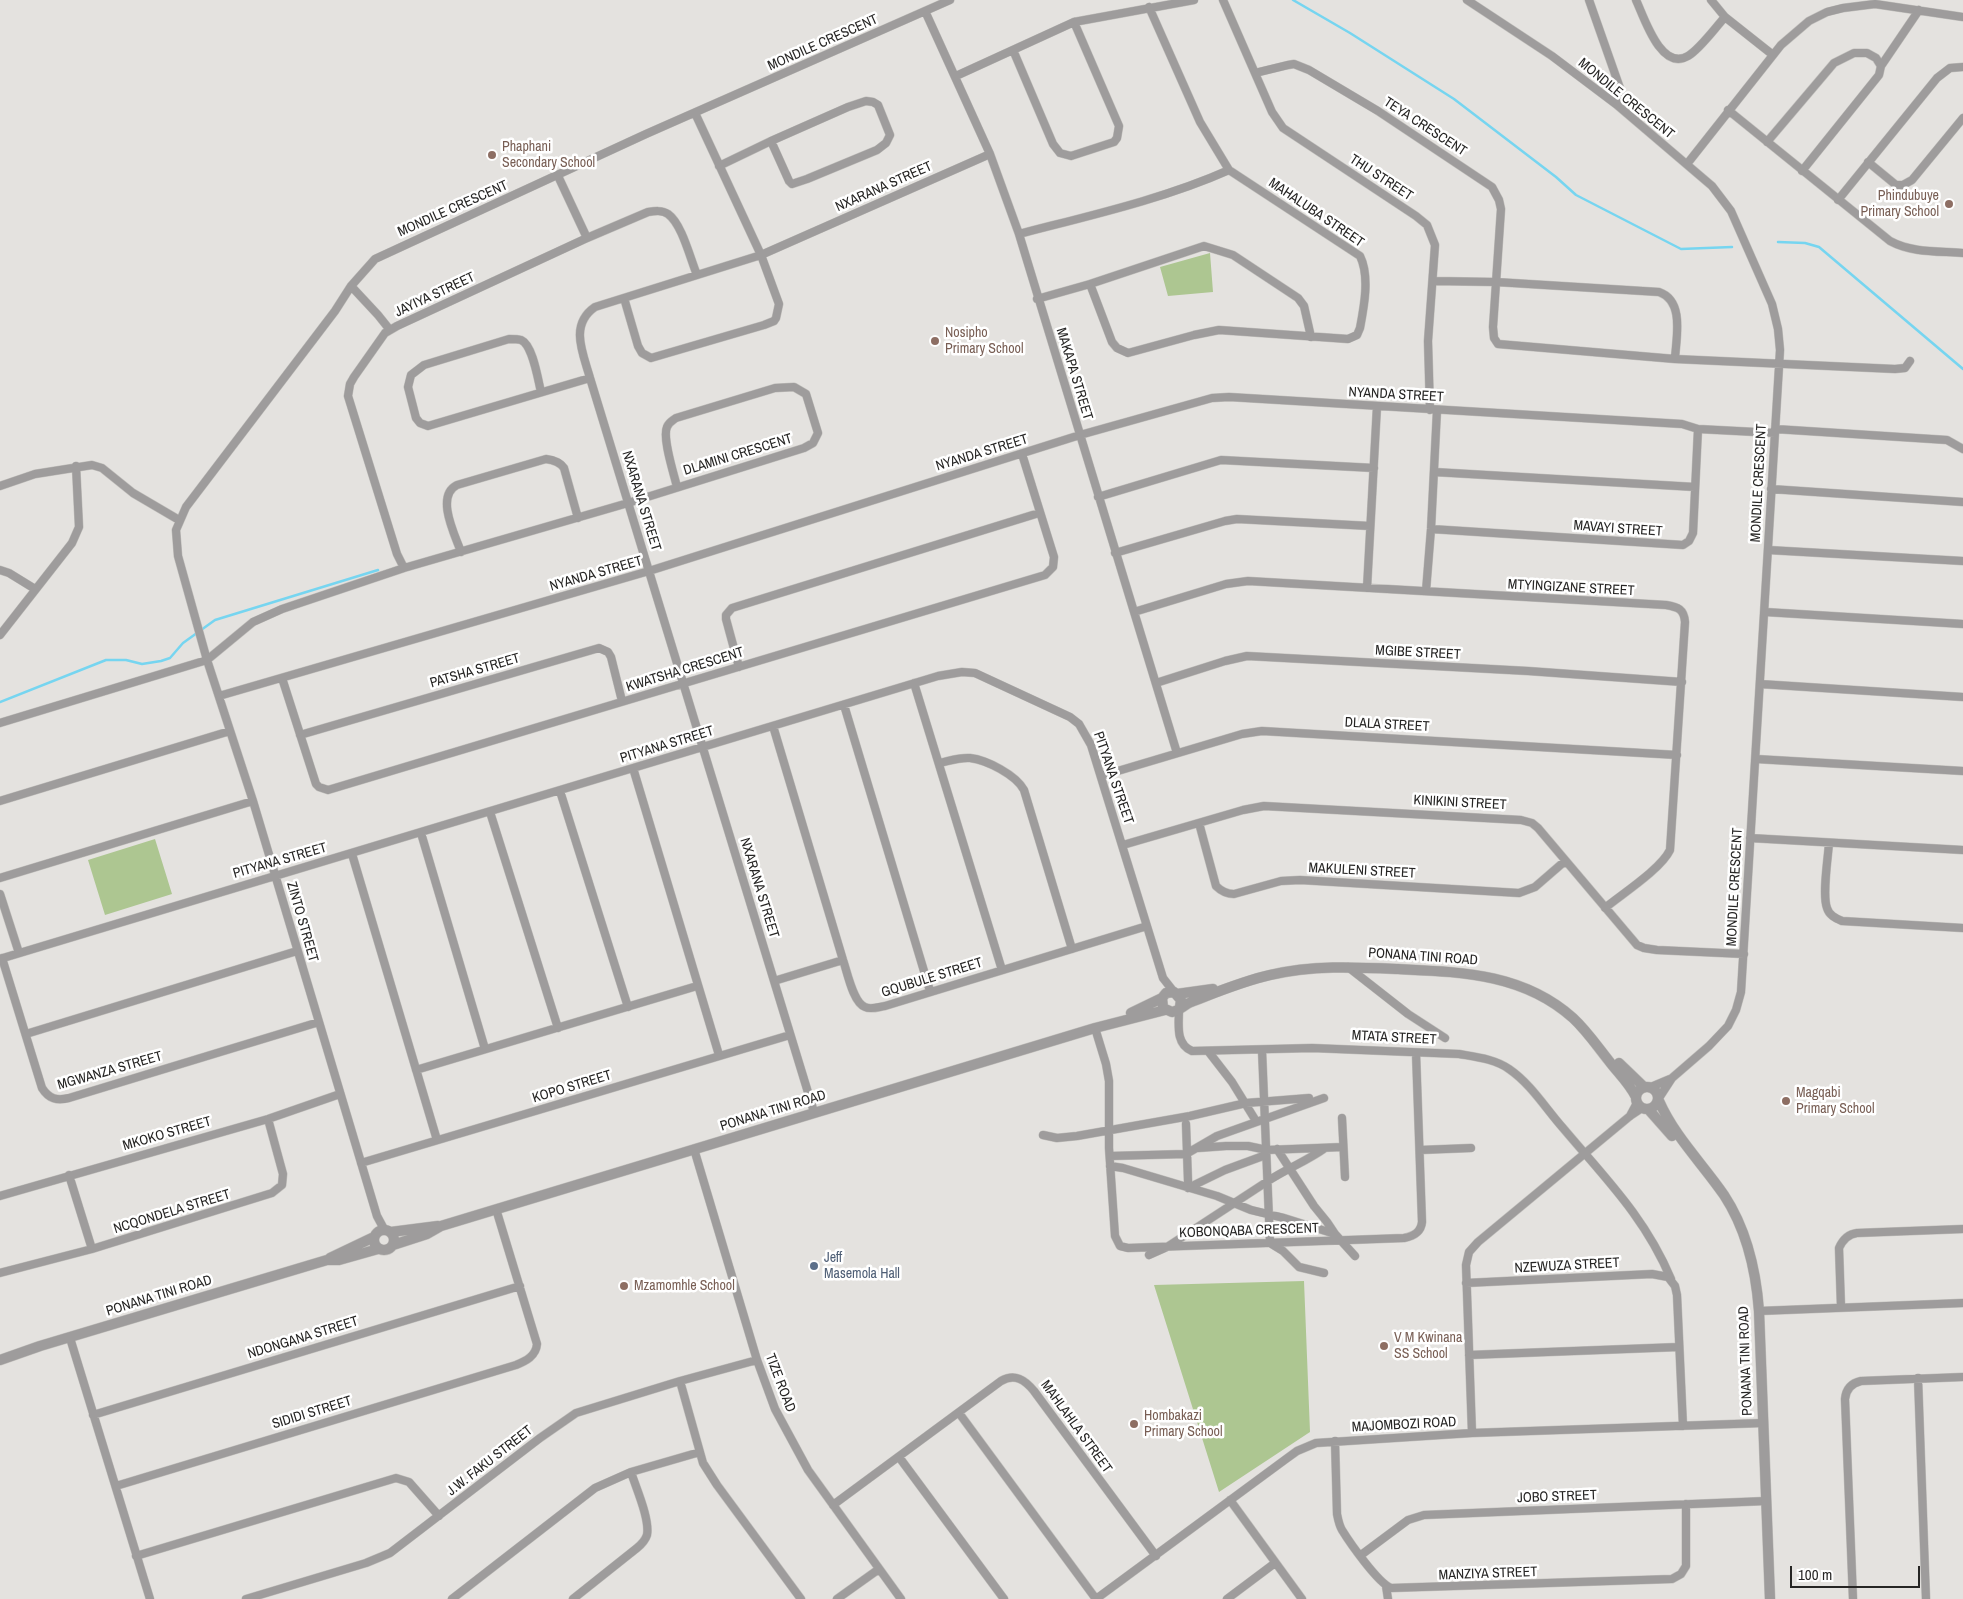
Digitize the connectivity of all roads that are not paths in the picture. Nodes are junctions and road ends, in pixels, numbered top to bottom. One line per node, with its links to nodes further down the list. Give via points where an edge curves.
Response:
1 (950, 0): 10 (street, MONDILE CRESCENT)
2 (1194, 0): 8 (street)
3 (1223, 0): 18 (street, THU STREET)
4 (1467, 0): 20 (street, MONDILE CRESCENT, via 1534,43)
5 (1589, 0): 20 (street, via 1621,91)
6 (1636, 0): 11 (street, via 1655,41 1666,55 1676,59 1690,55)
7 (1711, 0): 11 (street)
8 (1149, 7): 13 (street); 30 (street, MAHALUBA STREET, via 1200,122)
9 (1919, 10): 12 (street); 15 (street, via 1875,4 1827,12 1801,27); 16 (street)
10 (925, 11): 19 (street, MAKAPA STREET); 22 (street, MONDILE CRESCENT)
11 (1725, 17): 15 (street)
12 (1963, 17)
13 (1074, 22): 14 (street); 14 (street, via 1119,126 1114,142 1071,156 1060,153 1053,144)
14 (1013, 50): 19 (street)
15 (1773, 55): 21 (street)
16 (1881, 66): 25 (street, via 1867,53 1854,53 1834,63); 31 (street, via 1876,80)
17 (1963, 67): 27 (street, via 1950,68 1937,78)
18 (1255, 73): 39 (street, THU STREET, via 1276,119 1288,132 1427,225 1435,245); 40 (street, TEYA CRESCENT, via 1288,65 1309,70 1487,183 1496,194 1501,209)
19 (956, 76): 26 (street, MAKAPA STREET)
20 (1617, 105): 28 (street, MONDILE CRESCENT)
21 (1728, 110): 25 (street); 28 (street)
22 (695, 113): 29 (street); 32 (street, MONDILE CRESCENT)
23 (1963, 118): 27 (street, via 1907,184 1896,185)
24 (771, 141): 24 (street, via 792,184 876,150 886,143 890,135 878,105 866,101); 29 (street)
25 (1768, 142): 31 (street)
26 (990, 154): 34 (street, MAKAPA STREET); 37 (street, NXARANA STREET)
27 (1868, 162): 33 (street)
28 (1687, 164): 49 (street, MONDILE CRESCENT, via 1712,186 1731,210 1772,304 1779,339)
29 (719, 166): 37 (street)
30 (1229, 170): 34 (street, via 1109,210); 46 (street, MAHALUBA STREET, via 1360,256 1364,263 1364,302 1357,335 1348,338)
31 (1802, 171): 33 (street)
32 (558, 176): 35 (street); 42 (street, MONDILE CRESCENT, via 374,259)
33 (1838, 200): 36 (street, via 1898,245 1915,250)
34 (1019, 234): 44 (street, MAKAPA STREET)
35 (587, 238): 38 (street, JAYIYA STREET, via 648,212 667,213 677,224); 45 (street, JAYIYA STREET)
36 (1963, 253)
37 (761, 255): 38 (street, NXARANA STREET); 43 (street, via 779,304 774,321 764,326 651,358 638,346)
38 (697, 275): 43 (street, NXARANA STREET)
39 (1433, 281): 40 (street); 53 (street, THU STREET, via 1428,341)
40 (1496, 282): 47 (street, via 1648,290 1664,294 1673,302 1677,314); 47 (street, TEYA CRESCENT, via 1493,332 1498,344)
41 (1090, 284): 44 (street); 46 (street, MAHALUBA STREET, via 1112,342 1128,353 1219,330); 46 (street, via 1190,249 1210,247 1233,256 1298,298 1304,306)
42 (351, 286): 45 (street); 71 (street, MONDILE CRESCENT)
43 (624, 298): 50 (street, NXARANA STREET, via 595,307 580,325 579,337)
44 (1037, 299): 56 (street, MAKAPA STREET)
45 (390, 330): 78 (street, JAYIYA STREET, via 350,384 348,396 396,554)
46 (1311, 337)
47 (1675, 359): 49 (street, TEYA CRESCENT)
48 (1910, 362): 49 (street, TEYA CRESCENT, via 1905,368 1895,369)
49 (1779, 364): 55 (street, MONDILE CRESCENT)
50 (590, 378): 51 (street); 68 (street, NXARANA STREET)
51 (541, 392): 51 (street, via 424,426 416,418 408,384 417,368 509,339 522,340 529,348)
52 (1377, 406): 53 (street, NYANDA STREET); 56 (street, NYANDA STREET, via 1221,397); 60 (street)
53 (1433, 410): 54 (street, NYANDA STREET, via 1682,424); 61 (street, THU STREET)
54 (1698, 428): 55 (street, NYANDA STREET); 64 (street, MAVAYI STREET)
55 (1775, 431): 57 (street, NYANDA STREET, via 1937,439 1953,442); 65 (street, MONDILE CRESCENT)
56 (1080, 435): 58 (street, NYANDA STREET); 66 (street, MAKAPA STREET)
57 (1963, 449)
58 (1022, 454): 69 (street, KWATSHA CRESCENT); 80 (street, NYANDA STREET)
59 (76, 466): 62 (street, via 35,474); 71 (street, via 102,468 133,493); 82 (street, via 79,527 72,543)
60 (1374, 468): 66 (street, via 1221,460); 72 (street)
61 (1434, 472): 64 (street); 73 (street, THU STREET)
62 (0, 486)
63 (677, 487): 63 (street, DLAMINI CRESCENT, via 813,443 817,427 806,394 794,387 775,388 670,422 666,436); 68 (street, DLAMINI CRESCENT)
64 (1695, 487): 73 (street, MAVAYI STREET, via 1692,533 1689,542 1683,545)
65 (1771, 489): 67 (street); 74 (street, MONDILE CRESCENT)
66 (1098, 497): 76 (street, MAKAPA STREET)
67 (1963, 502)
68 (628, 503): 70 (street); 80 (street, NXARANA STREET)
69 (1039, 513): 89 (street, via 730,610 726,615); 89 (street, KWATSHA CRESCENT, via 1054,562 1051,571 1045,575)
70 (578, 518): 75 (street); 75 (street, via 562,464 546,459 457,485 448,493 446,509)
71 (179, 520): 88 (street, ZINTO STREET, via 176,530 178,556)
72 (1370, 526): 76 (street, via 1237,519); 81 (street)
73 (1432, 530): 83 (street, THU STREET)
74 (1768, 550): 77 (street); 85 (street, MONDILE CRESCENT)
75 (460, 552): 78 (street)
76 (1115, 553): 84 (street, MAKAPA STREET)
77 (1963, 561)
78 (404, 568): 88 (street, via 265,615)
79 (0, 570): 82 (street, via 9,572)
80 (649, 571): 90 (street, NYANDA STREET); 94 (street, NXARANA STREET)
81 (1367, 588): 83 (street, MTYINGIZANE STREET); 84 (street, MTYINGIZANE STREET, via 1242,581)
82 (35, 589): 87 (street)
83 (1426, 592): 91 (street, MTYINGIZANE STREET, via 1675,607 1682,610 1685,622)
84 (1134, 612): 93 (street, MAKAPA STREET)
85 (1765, 612): 86 (street); 95 (street, MONDILE CRESCENT)
86 (1963, 624)
87 (0, 635)
88 (207, 660): 96 (street, ZINTO STREET); 100 (street)
89 (739, 667): 94 (street, KWATSHA CRESCENT)
90 (282, 678): 96 (street, NYANDA STREET); 103 (street, KWATSHA CRESCENT)
91 (1682, 682): 93 (street, MGIBE STREET, via 1247,656); 106 (street, MTYINGIZANE STREET)
92 (914, 683): 99 (street, PITYANA STREET); 108 (street); 111 (street, PITYANA STREET, via 950,673 975,673 1060,712 1085,732)
93 (1156, 683): 105 (street, MAKAPA STREET)
94 (684, 684): 98 (street, KWATSHA CRESCENT); 104 (street, NXARANA STREET)
95 (1760, 684): 97 (street); 107 (street, MONDILE CRESCENT)
96 (219, 696): 102 (street, ZINTO STREET)
97 (1963, 697)
98 (622, 701): 103 (street, KWATSHA CRESCENT, via 328,790 316,784); 103 (street, PATSHA STREET, via 611,657 599,648)
99 (844, 705): 101 (street, PITYANA STREET); 142 (street)
100 (0, 723)
101 (772, 726): 104 (street, PITYANA STREET); 135 (street, GQUBULE STREET)
102 (230, 731): 113 (street); 114 (street, ZINTO STREET)
103 (300, 735)
104 (704, 747): 109 (street, PITYANA STREET); 139 (street, NXARANA STREET)
105 (1177, 753): 106 (street, DLALA STREET, via 1262,731); 111 (street, DLALA STREET)
106 (1677, 755): 127 (street, MTYINGIZANE STREET, via 1670,850 1665,859)
107 (1756, 759): 110 (street); 118 (street, MONDILE CRESCENT)
108 (939, 763): 130 (street, via 963,758 976,760 1020,782); 137 (street)
109 (633, 768): 112 (street, PITYANA STREET); 140 (street)
110 (1963, 771)
111 (1101, 776): 120 (street, PITYANA STREET)
112 (560, 791): 115 (street, PITYANA STREET); 145 (street)
113 (0, 801)
114 (253, 801): 124 (street, ZINTO STREET); 125 (street)
115 (490, 812): 117 (street, PITYANA STREET); 151 (street)
116 (1199, 823): 120 (street, KINIKINI STREET); 123 (street, KINIKINI STREET, via 1253,807 1277,805 1513,819 1527,821 1538,828); 123 (street, MAKULENI STREET, via 1216,886 1229,894 1281,881 1300,880 1519,893 1534,888)
117 (421, 833): 122 (street, PITYANA STREET); 157 (street)
118 (1750, 838): 119 (street); 133 (street, MONDILE CRESCENT)
119 (1829, 843): 121 (street); 129 (street, via 1825,897 1826,908 1832,916 1842,921)
120 (1123, 845): 128 (street, PITYANA STREET)
121 (1963, 850)
122 (352, 854): 124 (street, PITYANA STREET); 162 (street)
123 (1566, 861): 127 (street, KINIKINI STREET)
124 (275, 875): 131 (street, ZINTO STREET); 132 (street, PITYANA STREET)
125 (0, 878)
126 (0, 894): 132 (street)
127 (1605, 908): 133 (street, KINIKINI STREET, via 1632,940 1644,948)
128 (1147, 926): 130 (street, GQUBULE STREET); 138 (street, PITYANA STREET)
129 (1963, 928)
130 (1072, 949): 137 (street, GQUBULE STREET)
131 (297, 951): 148 (street, ZINTO STREET); 153 (street)
132 (18, 953): 134 (street, PITYANA STREET)
133 (1744, 954): 163 (street, MONDILE CRESCENT, via 1741,992 1728,1026)
134 (1, 959): 153 (street, MGWANZA STREET)
135 (843, 960): 139 (street); 142 (street, GQUBULE STREET, via 858,1002 867,1008 885,1006)
136 (1346, 966): 141 (street, PONANA TINI ROAD, via 1301,968); 155 (street); 156 (street, PONANA TINI ROAD, via 1452,972 1502,980 1541,996 1565,1012)
137 (1002, 970): 142 (street, GQUBULE STREET)
138 (1163, 978): 143 (street, PITYANA STREET); 144 (street, PITYANA STREET)
139 (774, 981): 154 (street, NXARANA STREET)
140 (697, 986): 145 (street); 161 (street)
141 (1225, 988): 143 (street, PONANA TINI ROAD); 146 (street, PONANA TINI ROAD)
142 (930, 991)
143 (1176, 993): 144 (street); 146 (street, via 1181,1000)
144 (1163, 997): 147 (street, via 1162,1005); 149 (street, PONANA TINI ROAD)
145 (628, 1007): 151 (street)
146 (1180, 1008): 147 (street); 150 (street)
147 (1167, 1011): 149 (street, PONANA TINI ROAD); 150 (street, MTATA STREET)
148 (319, 1022): 153 (street, MGWANZA STREET, via 56,1100 42,1088); 165 (street, ZINTO STREET)
149 (1112, 1023): 152 (street, PONANA TINI ROAD)
150 (1177, 1026): 159 (street, MTATA STREET, via 1185,1047 1192,1051)
151 (558, 1028): 157 (street)
152 (1096, 1028): 172 (street, PONANA TINI ROAD); 178 (street, KOBONQABA CRESCENT, via 1108,1071)
153 (26, 1034)
154 (790, 1035): 161 (street, KOPO STREET); 172 (street, NXARANA STREET)
155 (1445, 1038)
156 (1599, 1046): 164 (street, PONANA TINI ROAD); 171 (street, PONANA TINI ROAD)
157 (485, 1049): 162 (street)
158 (1262, 1050): 159 (street, MTATA STREET); 160 (street, MTATA STREET, via 1330,1048); 169 (street)
159 (1208, 1051): 170 (street)
160 (1416, 1053): 187 (street, KOBONQABA CRESCENT); 190 (street, MTATA STREET, via 1459,1054 1508,1068)
161 (719, 1055): 180 (street, KOPO STREET)
162 (416, 1070): 180 (street)
163 (1672, 1078): 164 (street, MONDILE CRESCENT); 168 (street, MONDILE CRESCENT)
164 (1648, 1087): 168 (street, PONANA TINI ROAD, via 1656,1091); 171 (street, via 1637,1093)
165 (340, 1094): 175 (street, MKOKO STREET); 192 (street, ZINTO STREET)
166 (1309, 1098): 169 (street)
167 (1324, 1098): 173 (street)
168 (1659, 1100): 171 (street, via 1655,1107); 181 (street, PONANA TINI ROAD, via 1664,1115)
169 (1264, 1101): 170 (street); 173 (street)
170 (1246, 1103): 176 (street); 178 (street)
171 (1641, 1105): 181 (street, PONANA TINI ROAD, via 1669,1134); 190 (street)
172 (814, 1112): 185 (street, PONANA TINI ROAD)
173 (1265, 1118): 176 (street); 189 (street)
174 (1342, 1118): 182 (street)
175 (268, 1119): 195 (street, MKOKO STREET); 210 (street, NCQONDELA STREET, via 283,1174 282,1185 272,1193)
176 (1256, 1121): 188 (street)
177 (1186, 1124): 188 (street)
178 (1110, 1130): 179 (street, via 1057,1138); 191 (street, KOBONQABA CRESCENT)
179 (1042, 1135)
180 (437, 1140): 192 (street, KOPO STREET)
181 (1683, 1143): 222 (street, PONANA TINI ROAD, via 1724,1196 1737,1219 1754,1264)
182 (1343, 1147): 183 (street); 196 (street)
183 (1325, 1148): 186 (street); 194 (street)
184 (1470, 1148): 187 (street)
185 (694, 1149): 201 (street, PONANA TINI ROAD); 227 (street, TIZE ROAD)
186 (1277, 1149): 189 (street); 194 (street)
187 (1420, 1150): 206 (street, KOBONQABA CRESCENT, via 1422,1222 1419,1232 1404,1238)
188 (1190, 1151): 189 (street, via 1226,1146 1248,1146); 191 (street); 198 (street)
189 (1267, 1151): 197 (street); 198 (street, via 1263,1156)
190 (1585, 1154): 217 (street, MTATA STREET, via 1630,1206 1652,1240); 218 (street, via 1472,1247 1466,1258)
191 (1110, 1156): 193 (street, KOBONQABA CRESCENT)
192 (361, 1163): 205 (street, ZINTO STREET)
193 (1110, 1166): 198 (street); 209 (street, KOBONQABA CRESCENT, via 1114,1233 1118,1244 1123,1248)
194 (1289, 1168): 197 (street); 206 (street)
195 (69, 1175): 199 (street, MKOKO STREET); 210 (street)
196 (1345, 1177)
197 (1268, 1181): 200 (street); 202 (street)
198 (1187, 1186): 200 (street)
199 (0, 1196)
200 (1235, 1203): 202 (street); 209 (street)
201 (496, 1209): 203 (street, PONANA TINI ROAD); 219 (street, SIDIDI STREET)
202 (1269, 1215): 206 (street); 207 (street)
203 (441, 1226): 205 (street, PONANA TINI ROAD); 208 (street, PONANA TINI ROAD)
204 (1963, 1229): 221 (street, via 1848,1236 1840,1248)
205 (382, 1233): 208 (street, via 394,1238); 211 (street, via 374,1242); 214 (street, PONANA TINI ROAD)
206 (1337, 1237): 207 (street, KOBONQABA CRESCENT); 213 (street)
207 (1270, 1243): 209 (street, KOBONQABA CRESCENT); 216 (street, via 1299,1267)
208 (392, 1246): 211 (street, via 388,1250)
209 (1167, 1246): 212 (street)
210 (92, 1249): 215 (street, NCQONDELA STREET)
211 (378, 1249): 214 (street, PONANA TINI ROAD, via 339,1260)
212 (1150, 1255)
213 (1355, 1256)
214 (327, 1260): 223 (street, PONANA TINI ROAD)
215 (0, 1273)
216 (1324, 1273)
217 (1671, 1279): 218 (street, NZEWUZA STREET, via 1652,1274); 224 (street, via 1677,1294)
218 (1466, 1283): 225 (street)
219 (520, 1286): 232 (street, NDONGANA STREET); 240 (street, SIDIDI STREET, via 537,1344 534,1354 516,1364)
220 (1963, 1303): 221 (street)
221 (1841, 1307): 222 (street)
222 (1759, 1311): 233 (street, PONANA TINI ROAD)
223 (70, 1338): 226 (street, PONANA TINI ROAD); 232 (street)
224 (1679, 1347): 225 (street); 234 (street)
225 (1469, 1355): 235 (street)
226 (0, 1360)
227 (757, 1360): 230 (street, J.W. FAKU STREET); 244 (street, TIZE ROAD, via 785,1430)
228 (1963, 1377): 229 (street)
229 (1918, 1378): 266 (street, via 1857,1382 1845,1394); 267 (street)
230 (680, 1381): 237 (street); 245 (street, J.W. FAKU STREET, via 567,1418)
231 (958, 1413): 238 (street, MAHLAHLA STREET); 248 (street, MAHLAHLA STREET, via 1005,1379 1014,1377 1027,1382); 261 (street)
232 (94, 1414): 240 (street)
233 (1763, 1423): 234 (street, MAJOMBOZI ROAD); 242 (street, PONANA TINI ROAD)
234 (1683, 1426): 235 (street, MAJOMBOZI ROAD)
235 (1472, 1433): 236 (street, MAJOMBOZI ROAD)
236 (1335, 1441): 241 (street, MAJOMBOZI ROAD, via 1316,1443 1298,1451); 246 (street, via 1339,1520 1342,1530)
237 (700, 1452): 239 (street); 257 (street, via 709,1473)
238 (899, 1457): 244 (street, MAHLAHLA STREET); 260 (street)
239 (631, 1472): 253 (street, via 647,1528 646,1538); 256 (street, via 595,1488)
240 (116, 1486): 247 (street)
241 (1230, 1500): 248 (street, MAJOMBOZI ROAD); 249 (street)
242 (1766, 1501): 243 (street, JOBO STREET); 265 (street, PONANA TINI ROAD)
243 (1686, 1504): 246 (street, JOBO STREET, via 1424,1514 1408,1520); 251 (street, MANZIYA STREET, via 1687,1561 1681,1574 1672,1579 1403,1589)
244 (833, 1505): 250 (street, TIZE ROAD)
245 (439, 1516): 247 (street, via 409,1482 396,1478); 252 (street, J.W. FAKU STREET, via 398,1549 379,1558)
246 (1361, 1555): 251 (street)
247 (136, 1556): 254 (street)
248 (1156, 1556): 261 (street, MAJOMBOZI ROAD)
249 (1275, 1563): 262 (street); 263 (street)
250 (879, 1569): 258 (street); 259 (street, TIZE ROAD)
251 (1386, 1586): 264 (street)
252 (267, 1596): 255 (street, J.W. FAKU STREET)
253 (579, 1597)
254 (150, 1599)
255 (246, 1599)
256 (452, 1599)
257 (801, 1599)
258 (837, 1599)
259 (901, 1599)
260 (1004, 1599)
261 (1096, 1599)
262 (1227, 1599)
263 (1302, 1599)
264 (1388, 1599)
265 (1770, 1599)
266 (1853, 1599)
267 (1926, 1599)

